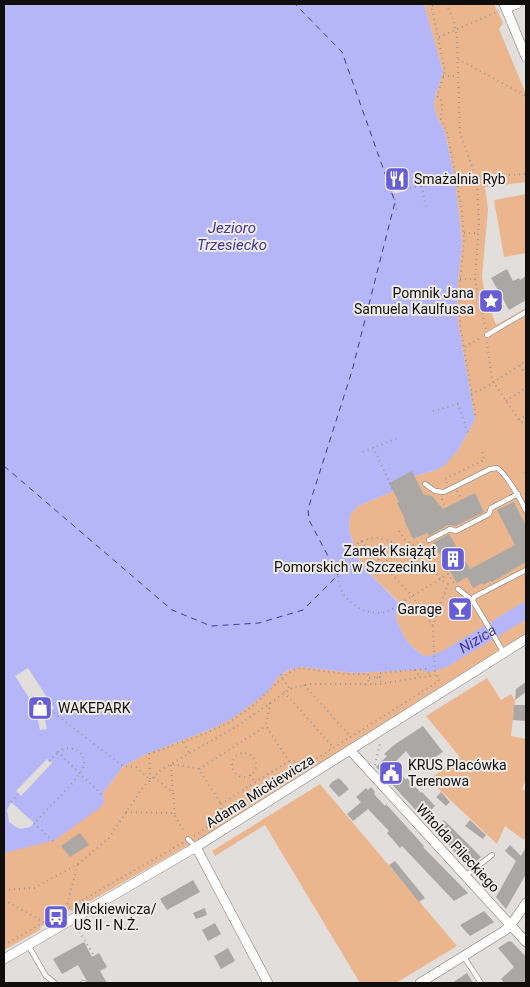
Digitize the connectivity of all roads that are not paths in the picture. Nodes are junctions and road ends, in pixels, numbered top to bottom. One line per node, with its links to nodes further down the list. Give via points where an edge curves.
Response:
1 (517, 4): 2 (street)
2 (503, 8): 3 (street)
3 (526, 57)
4 (526, 312): 5 (lane)
5 (486, 334)
6 (425, 484): 7 (lane, via 444,492 494,468 500,470)
7 (518, 494): 8 (lane); 9 (lane, via 491,508 489,514 456,531 450,528)
8 (526, 511)
9 (429, 540)
10 (526, 570): 12 (lane)
11 (458, 589): 12 (lane)
12 (472, 601): 14 (lane)
13 (524, 643): 14 (street, Adama Mickiewicza)
14 (504, 653): 15 (street, Adama Mickiewicza)
15 (350, 750): 17 (street, Adama Mickiewicza); 19 (street, Witolda Pileckiego)
16 (188, 839): 17 (lane)
17 (196, 847): 23 (street, Adama Mickiewicza); 27 (street)
18 (492, 855): 19 (lane)
19 (465, 876): 21 (street, Witolda Pileckiego)
20 (526, 903): 21 (street)
21 (512, 925): 22 (street, Witolda Pileckiego); 24 (street)
22 (526, 942)
23 (28, 944): 25 (street, Adama Mickiewicza); 26 (lane, via 46,976)
24 (464, 957): 28 (street); 29 (lane)
25 (4, 959)
26 (54, 983)
27 (268, 983)
28 (420, 983)
29 (481, 983)

